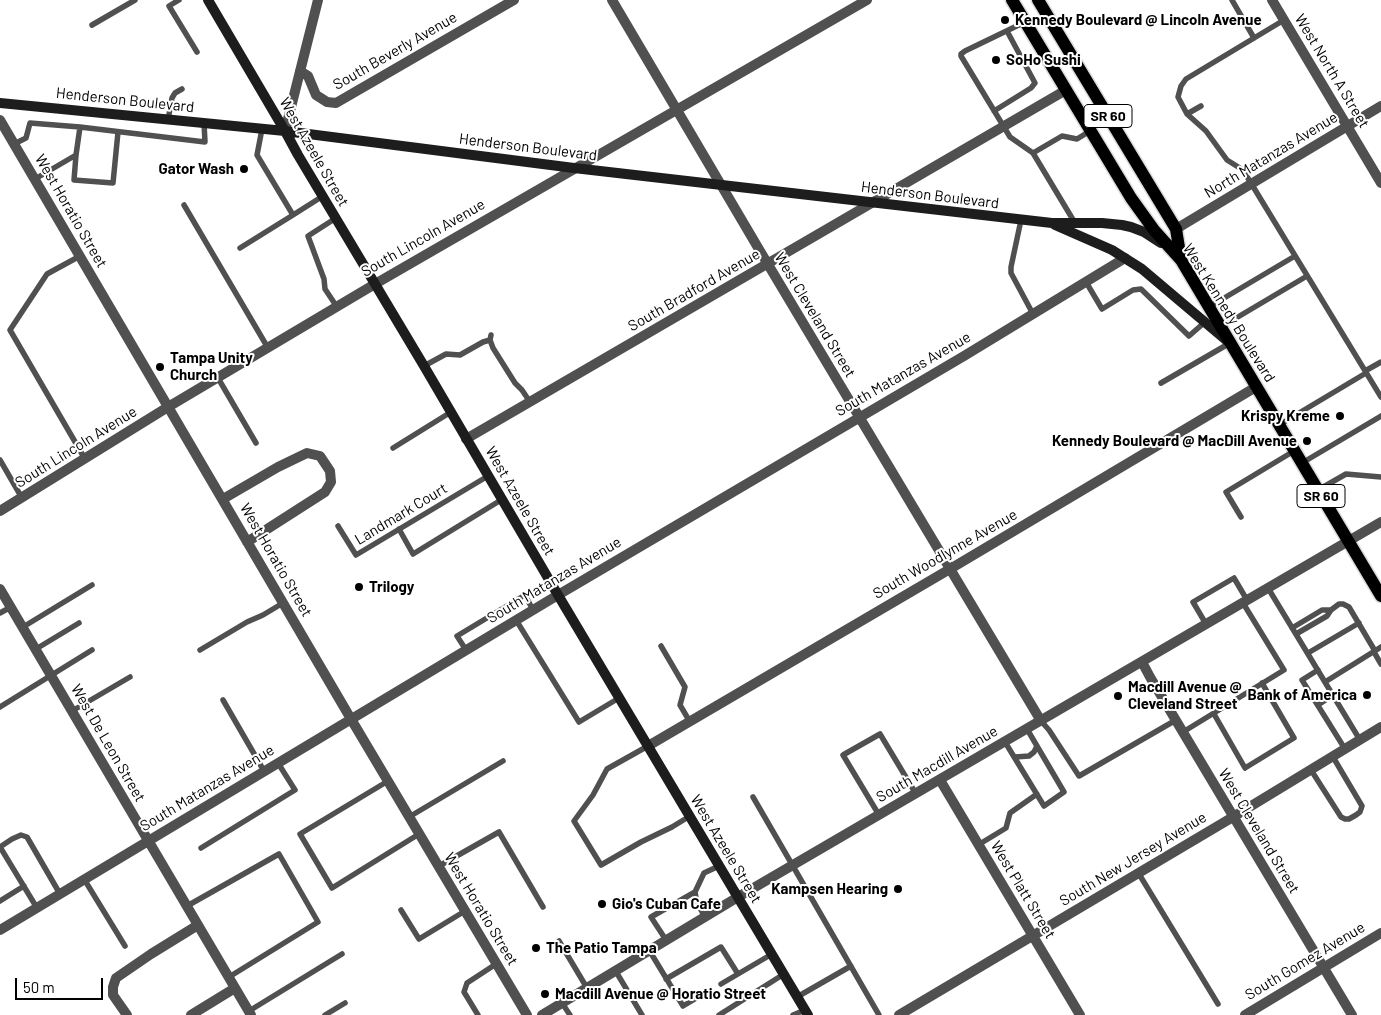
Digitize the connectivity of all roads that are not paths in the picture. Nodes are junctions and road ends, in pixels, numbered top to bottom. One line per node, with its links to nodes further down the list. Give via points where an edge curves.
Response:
1 (135, 0): 14 (lane)
2 (179, 0): 17 (lane, via 168,6)
3 (208, 0): 36 (main road, West Azeele Street)
4 (318, 0): 18 (street)
5 (514, 0): 18 (street, South Beverly Avenue, via 336,103 326,102 316,95 308,76)
6 (612, 0): 24 (street, West Cleveland Street)
7 (866, 0): 24 (street, South Lincoln Avenue)
8 (1012, 0): 13 (main road, West Kennedy Boulevard / SR 60)
9 (1038, 0): 53 (main road, West Kennedy Boulevard / SR 60)
10 (1232, 0): 16 (lane)
11 (1272, 0): 12 (street, West North A Street)
12 (1284, 20): 16 (lane); 30 (street, West North A Street)
13 (1025, 22): 15 (lane); 20 (main road, West Kennedy Boulevard / SR 60)
14 (92, 24)
15 (1007, 31): 25 (lane, via 1035,83); 25 (lane, via 961,54)
16 (1254, 38): 26 (lane, via 1186,79 1178,97)
17 (197, 52)
18 (300, 71): 36 (street)
19 (182, 89): 28 (lane, via 172,98)
20 (1066, 90): 32 (street, South Bradford Avenue); 34 (main road, West Kennedy Boulevard / SR 60)
21 (0, 103): 28 (main road, Henderson Boulevard)
22 (1201, 106): 26 (lane)
23 (1381, 106): 30 (street, North Matanzas Avenue)
24 (677, 110): 40 (street, South Lincoln Avenue); 44 (street, West Cleveland Street)
25 (994, 110): 32 (lane)
26 (1187, 114): 43 (lane, via 1206,131 1227,160 1243,170)
27 (0, 120): 37 (street, West Horatio Street)
28 (168, 120): 29 (main road, Henderson Boulevard)
29 (204, 123): 33 (main road, Henderson Boulevard); 35 (lane, via 205,142)
30 (1347, 126): 42 (street, West North A Street); 43 (street, North Matanzas Avenue)
31 (80, 127): 35 (lane); 37 (lane, via 30,123 26,138); 39 (lane)
32 (1004, 127): 38 (lane, via 1010,137); 46 (street, South Bradford Avenue)
33 (262, 129): 36 (main road, Henderson Boulevard); 48 (lane, via 257,155)
34 (1091, 131): 38 (lane, via 1077,139 1062,136); 58 (main road, West Kennedy Boulevard / SR 60, via 1131,198)
35 (118, 132): 39 (lane, via 113,183 74,180)
36 (285, 132): 40 (main road, Henderson Boulevard); 45 (main road, West Azeele Street)
37 (14, 144): 41 (street, West Horatio Street)
38 (1033, 154): 51 (lane)
39 (76, 155): 41 (lane)
40 (574, 168): 44 (main road, Henderson Boulevard); 62 (street, South Lincoln Avenue)
41 (35, 179): 55 (street, West Horatio Street)
42 (1381, 182)
43 (1251, 184): 53 (street, North Matanzas Avenue); 56 (lane)
44 (721, 186): 46 (main road, Henderson Boulevard); 59 (street, West Cleveland Street)
45 (323, 196): 48 (lane); 49 (main road, West Azeele Street)
46 (873, 203): 50 (main road, Henderson Boulevard); 59 (street, South Bradford Avenue)
47 (184, 205): 69 (lane)
48 (292, 215): 54 (lane)
49 (336, 218): 62 (main road, West Azeele Street); 63 (lane, via 308,236 325,289)
50 (1020, 220): 52 (main road, Henderson Boulevard); 65 (lane, via 1011,272)
51 (1075, 223): 52 (main road, Henderson Boulevard); 58 (main road, Henderson Boulevard, via 1131,227 1162,243)
52 (1052, 224): 57 (main road, Henderson Boulevard)
53 (1176, 229): 58 (main road, SR 60)
54 (240, 248)
55 (80, 256): 78 (street, West Horatio Street); 87 (lane, via 47,274 10,330)
56 (1296, 256): 60 (lane); 64 (lane)
57 (1125, 258): 61 (street, South Matanzas Avenue); 66 (main road, Henderson Boulevard)
58 (1181, 260): 64 (main road, West Kennedy Boulevard / SR 60)
59 (768, 264): 77 (street, South Bradford Avenue); 81 (street, West Cleveland Street)
60 (1307, 276): 67 (lane); 72 (lane)
61 (1086, 282): 65 (street, South Matanzas Avenue); 66 (lane, via 1102,309 1133,290 1141,290 1189,336)
62 (375, 284): 63 (street, South Lincoln Avenue); 71 (main road, West Azeele Street)
63 (337, 307): 69 (street, South Lincoln Avenue)
64 (1209, 307): 67 (main road, West Kennedy Boulevard / SR 60)
65 (1034, 314): 81 (street, South Matanzas Avenue)
66 (1205, 322): 68 (main road, Henderson Boulevard)
67 (1220, 327): 68 (main road, West Kennedy Boulevard / SR 60)
68 (1230, 343): 74 (lane); 75 (main road, West Kennedy Boulevard / SR 60)
69 (268, 348): 73 (street, South Lincoln Avenue)
70 (1381, 362): 72 (lane)
71 (424, 366): 77 (lane, via 446,354 460,355 491,338 493,348); 79 (main road, West Azeele Street)
72 (1366, 372): 76 (lane); 82 (lane)
73 (218, 378): 78 (street, South Lincoln Avenue); 84 (lane)
74 (1161, 383)
75 (1256, 387): 82 (main road, West Kennedy Boulevard / SR 60); 103 (street, South Woodlynne Avenue)
76 (1381, 397)
77 (530, 402): 83 (street, South Bradford Avenue)
78 (168, 408): 87 (street, South Lincoln Avenue); 94 (street, West Horatio Street)
79 (451, 412): 83 (main road, West Azeele Street); 85 (lane)
80 (1381, 416): 89 (lane)
81 (859, 417): 103 (street, West Cleveland Street); 107 (street, South Matanzas Avenue)
82 (1279, 425): 86 (main road, West Kennedy Boulevard / SR 60)
83 (466, 439): 90 (main road, West Azeele Street)
84 (256, 443)
85 (393, 448)
86 (1294, 451): 89 (main road, West Kennedy Boulevard / SR 60); 97 (lane, via 1226,492)
87 (85, 459): 93 (street, South Lincoln Avenue)
88 (0, 460): 93 (lane)
89 (1302, 463): 92 (main road, West Kennedy Boulevard / SR 60)
90 (488, 476): 95 (main road, West Azeele Street); 100 (lane, Landmark Court)
91 (1381, 478): 92 (lane, via 1346,474)
92 (1318, 490): 101 (main road, West Kennedy Boulevard / SR 60)
93 (22, 498): 96 (street, South Lincoln Avenue)
94 (223, 499): 102 (street, West Horatio Street); 102 (street, via 307,453 320,456 330,471 331,482 326,492)
95 (501, 500): 100 (lane, via 414,554); 107 (main road, West Azeele Street)
96 (0, 511)
97 (1241, 517)
98 (1381, 522): 101 (street, South Macdill Avenue)
99 (338, 526): 100 (lane, Landmark Court, via 356,555)
100 (399, 529)
101 (1348, 541): 105 (street, South Macdill Avenue); 108 (main road, West Kennedy Boulevard / SR 60)
102 (247, 542): 110 (street, West Horatio Street)
103 (950, 569): 145 (street, West Cleveland Street); 146 (street, South Woodlynne Avenue)
104 (92, 586): 119 (lane)
105 (1268, 588): 109 (street, South Macdill Avenue); 120 (lane)
106 (0, 589): 111 (street, West De Leon Street)
107 (558, 595): 112 (street, South Matanzas Avenue); 137 (main road, West Azeele Street)
108 (1381, 596)
109 (1245, 602): 118 (street, South Macdill Avenue); 118 (lane, via 1234,578 1194,602); 135 (lane, via 1284,670)
110 (283, 603): 125 (lane); 143 (street, West Horatio Street)
111 (11, 607): 114 (lane); 119 (street, West De Leon Street)
112 (533, 610): 115 (street, South Matanzas Avenue); 126 (lane, via 525,595 458,636)
113 (1331, 610): 117 (lane, via 1339,604 1346,605); 120 (lane, via 1322,610); 121 (lane, via 1327,616)
114 (0, 613)
115 (516, 620): 126 (street, South Matanzas Avenue); 137 (lane, via 579,722)
116 (79, 623): 123 (lane)
117 (1359, 623): 127 (lane); 128 (lane)
118 (1206, 624): 129 (street, South Macdill Avenue)
119 (23, 627): 123 (street, West De Leon Street)
120 (1292, 628): 121 (lane)
121 (1296, 634): 128 (lane)
122 (661, 646): 146 (lane, via 685,687 680,705)
123 (36, 649): 132 (street, West De Leon Street)
124 (92, 650): 132 (lane)
125 (200, 650)
126 (466, 650): 143 (street, South Matanzas Avenue)
127 (1377, 650): 130 (lane); 134 (lane)
128 (1308, 653): 131 (lane)
129 (1142, 662): 144 (street, West Cleveland Street); 145 (street, South Macdill Avenue)
130 (1381, 664)
131 (1318, 670): 134 (lane); 139 (lane, via 1302,680)
132 (51, 676): 140 (lane); 141 (street, West De Leon Street)
133 (130, 677): 141 (lane)
134 (1325, 682): 136 (lane)
135 (1262, 684): 142 (lane); 142 (lane, via 1294,738 1245,768)
136 (1333, 695): 139 (lane); 150 (lane)
137 (619, 698): 152 (main road, West Azeele Street)
138 (223, 700): 160 (lane)
139 (1318, 705): 154 (lane)
140 (0, 707)
141 (72, 712): 171 (street, West De Leon Street)
142 (1214, 714): 149 (lane)
143 (351, 719): 158 (street, South Matanzas Avenue); 162 (street, West Horatio Street)
144 (1176, 720): 145 (lane, via 1079,776); 149 (street, West Cleveland Street)
145 (1041, 721): 148 (street, South Macdill Avenue)
146 (690, 722): 152 (street, South Woodlynne Avenue)
147 (1381, 727): 150 (street, South New Jersey Avenue)
148 (1027, 729): 151 (street, South Macdill Avenue); 153 (lane)
149 (1184, 732): 169 (street, West Cleveland Street)
150 (1360, 740): 154 (street, South New Jersey Avenue)
151 (1006, 742): 155 (lane); 161 (street, South Macdill Avenue)
152 (648, 746): 166 (main road, West Azeele Street); 166 (lane, via 607,769 574,821 601,865)
153 (1037, 746): 155 (lane, via 1029,756); 164 (lane, via 1064,792 1044,806)
154 (1345, 749): 156 (street, South New Jersey Avenue)
155 (1015, 757): 164 (lane)
156 (1333, 757): 159 (street, South New Jersey Avenue); 159 (lane, via 1362,806 1360,812 1349,819 1341,817)
157 (503, 761): 168 (lane)
158 (278, 763): 160 (street, South Matanzas Avenue); 174 (lane, via 295,790)
159 (1311, 770): 169 (street, South New Jersey Avenue)
160 (264, 771): 171 (street, South Matanzas Avenue)
161 (940, 780): 163 (street, South Macdill Avenue); 172 (street, West Platt Street)
162 (388, 781): 168 (street, West Horatio Street); 170 (lane, via 300,834 332,888)
163 (916, 794): 167 (street, South Macdill Avenue); 167 (lane, via 880,734 843,755)
164 (1037, 794): 172 (lane, via 1010,814 1006,828)
165 (753, 797): 175 (lane)
166 (690, 816): 177 (main road, West Azeele Street)
167 (879, 816): 175 (street, South Macdill Avenue)
168 (409, 817): 170 (street, West Horatio Street)
169 (1233, 817): 178 (street, South New Jersey Avenue); 203 (street, West Cleveland Street)
170 (419, 834): 176 (street, West Horatio Street)
171 (148, 841): 179 (street, South Matanzas Avenue); 185 (street, West De Leon Street)
172 (978, 845): 194 (street, West Platt Street)
173 (0, 847): 180 (lane); 182 (lane, via 21,835 27,837)
174 (201, 848)
175 (793, 865): 183 (street, South Macdill Avenue); 202 (lane)
176 (439, 866): 186 (lane, via 498,832); 189 (street, West Horatio Street)
177 (719, 866): 181 (lane, via 704,873); 183 (main road, West Azeele Street)
178 (1139, 874): 194 (street, South New Jersey Avenue); 216 (lane)
179 (84, 879): 182 (street, South Matanzas Avenue); 197 (lane)
180 (24, 886): 184 (lane); 187 (lane)
181 (695, 892): 190 (lane); 195 (lane, via 652,917)
182 (60, 894): 187 (street, South Matanzas Avenue)
183 (738, 897): 190 (street, South Macdill Avenue); 200 (main road, West Azeele Street)
184 (0, 901)
185 (187, 906): 191 (street, West De Leon Street); 207 (lane, via 279,854 318,922)
186 (543, 907)
187 (37, 908): 192 (street, South Matanzas Avenue)
188 (401, 910): 189 (lane, via 419,939)
189 (465, 911): 201 (street, West Horatio Street)
190 (705, 917): 195 (street, South Macdill Avenue)
191 (198, 925): 207 (street, West De Leon Street); 219 (street, via 116,978 114,995)
192 (0, 930)
193 (1381, 933): 203 (street, South Gomez Avenue)
194 (1033, 937): 230 (street, South New Jersey Avenue); 231 (street, West Platt Street)
195 (666, 940): 198 (street, South Macdill Avenue)
196 (559, 941): 211 (lane)
197 (125, 946)
198 (649, 950): 204 (street, South Macdill Avenue); 208 (lane)
199 (342, 954): 218 (lane)
200 (772, 954): 205 (lane); 206 (main road, West Azeele Street)
201 (496, 964): 222 (lane, via 467,983 464,992); 223 (street, West Horatio Street)
202 (851, 966): 213 (lane); 229 (lane)
203 (1324, 968): 232 (street, South Gomez Avenue); 233 (street, West Cleveland Street)
204 (616, 970): 211 (street, South Macdill Avenue); 226 (lane)
205 (738, 974): 208 (lane, via 721,947); 209 (lane)
206 (784, 974): 213 (main road, West Azeele Street); 227 (lane)
207 (229, 977): 210 (street, West De Leon Street)
208 (666, 979): 212 (lane, via 683,1006)
209 (720, 984)
210 (235, 988): 218 (street, West De Leon Street); 220 (street)
211 (587, 988): 215 (street, South Macdill Avenue)
212 (705, 993)
213 (798, 997): 217 (main road, West Azeele Street)
214 (345, 1003): 221 (lane)
215 (562, 1003): 224 (street, South Macdill Avenue); 225 (lane)
216 (1218, 1004)
217 (807, 1012): 228 (lane)
218 (250, 1013)
219 (127, 1015)
220 (190, 1015)
221 (325, 1015)
222 (478, 1015)
223 (527, 1015)
224 (542, 1015)
225 (570, 1015)
226 (642, 1015)
227 (719, 1015)
228 (793, 1015)
229 (880, 1015)
230 (899, 1015)
231 (1080, 1015)
232 (1245, 1015)
233 (1352, 1015)

